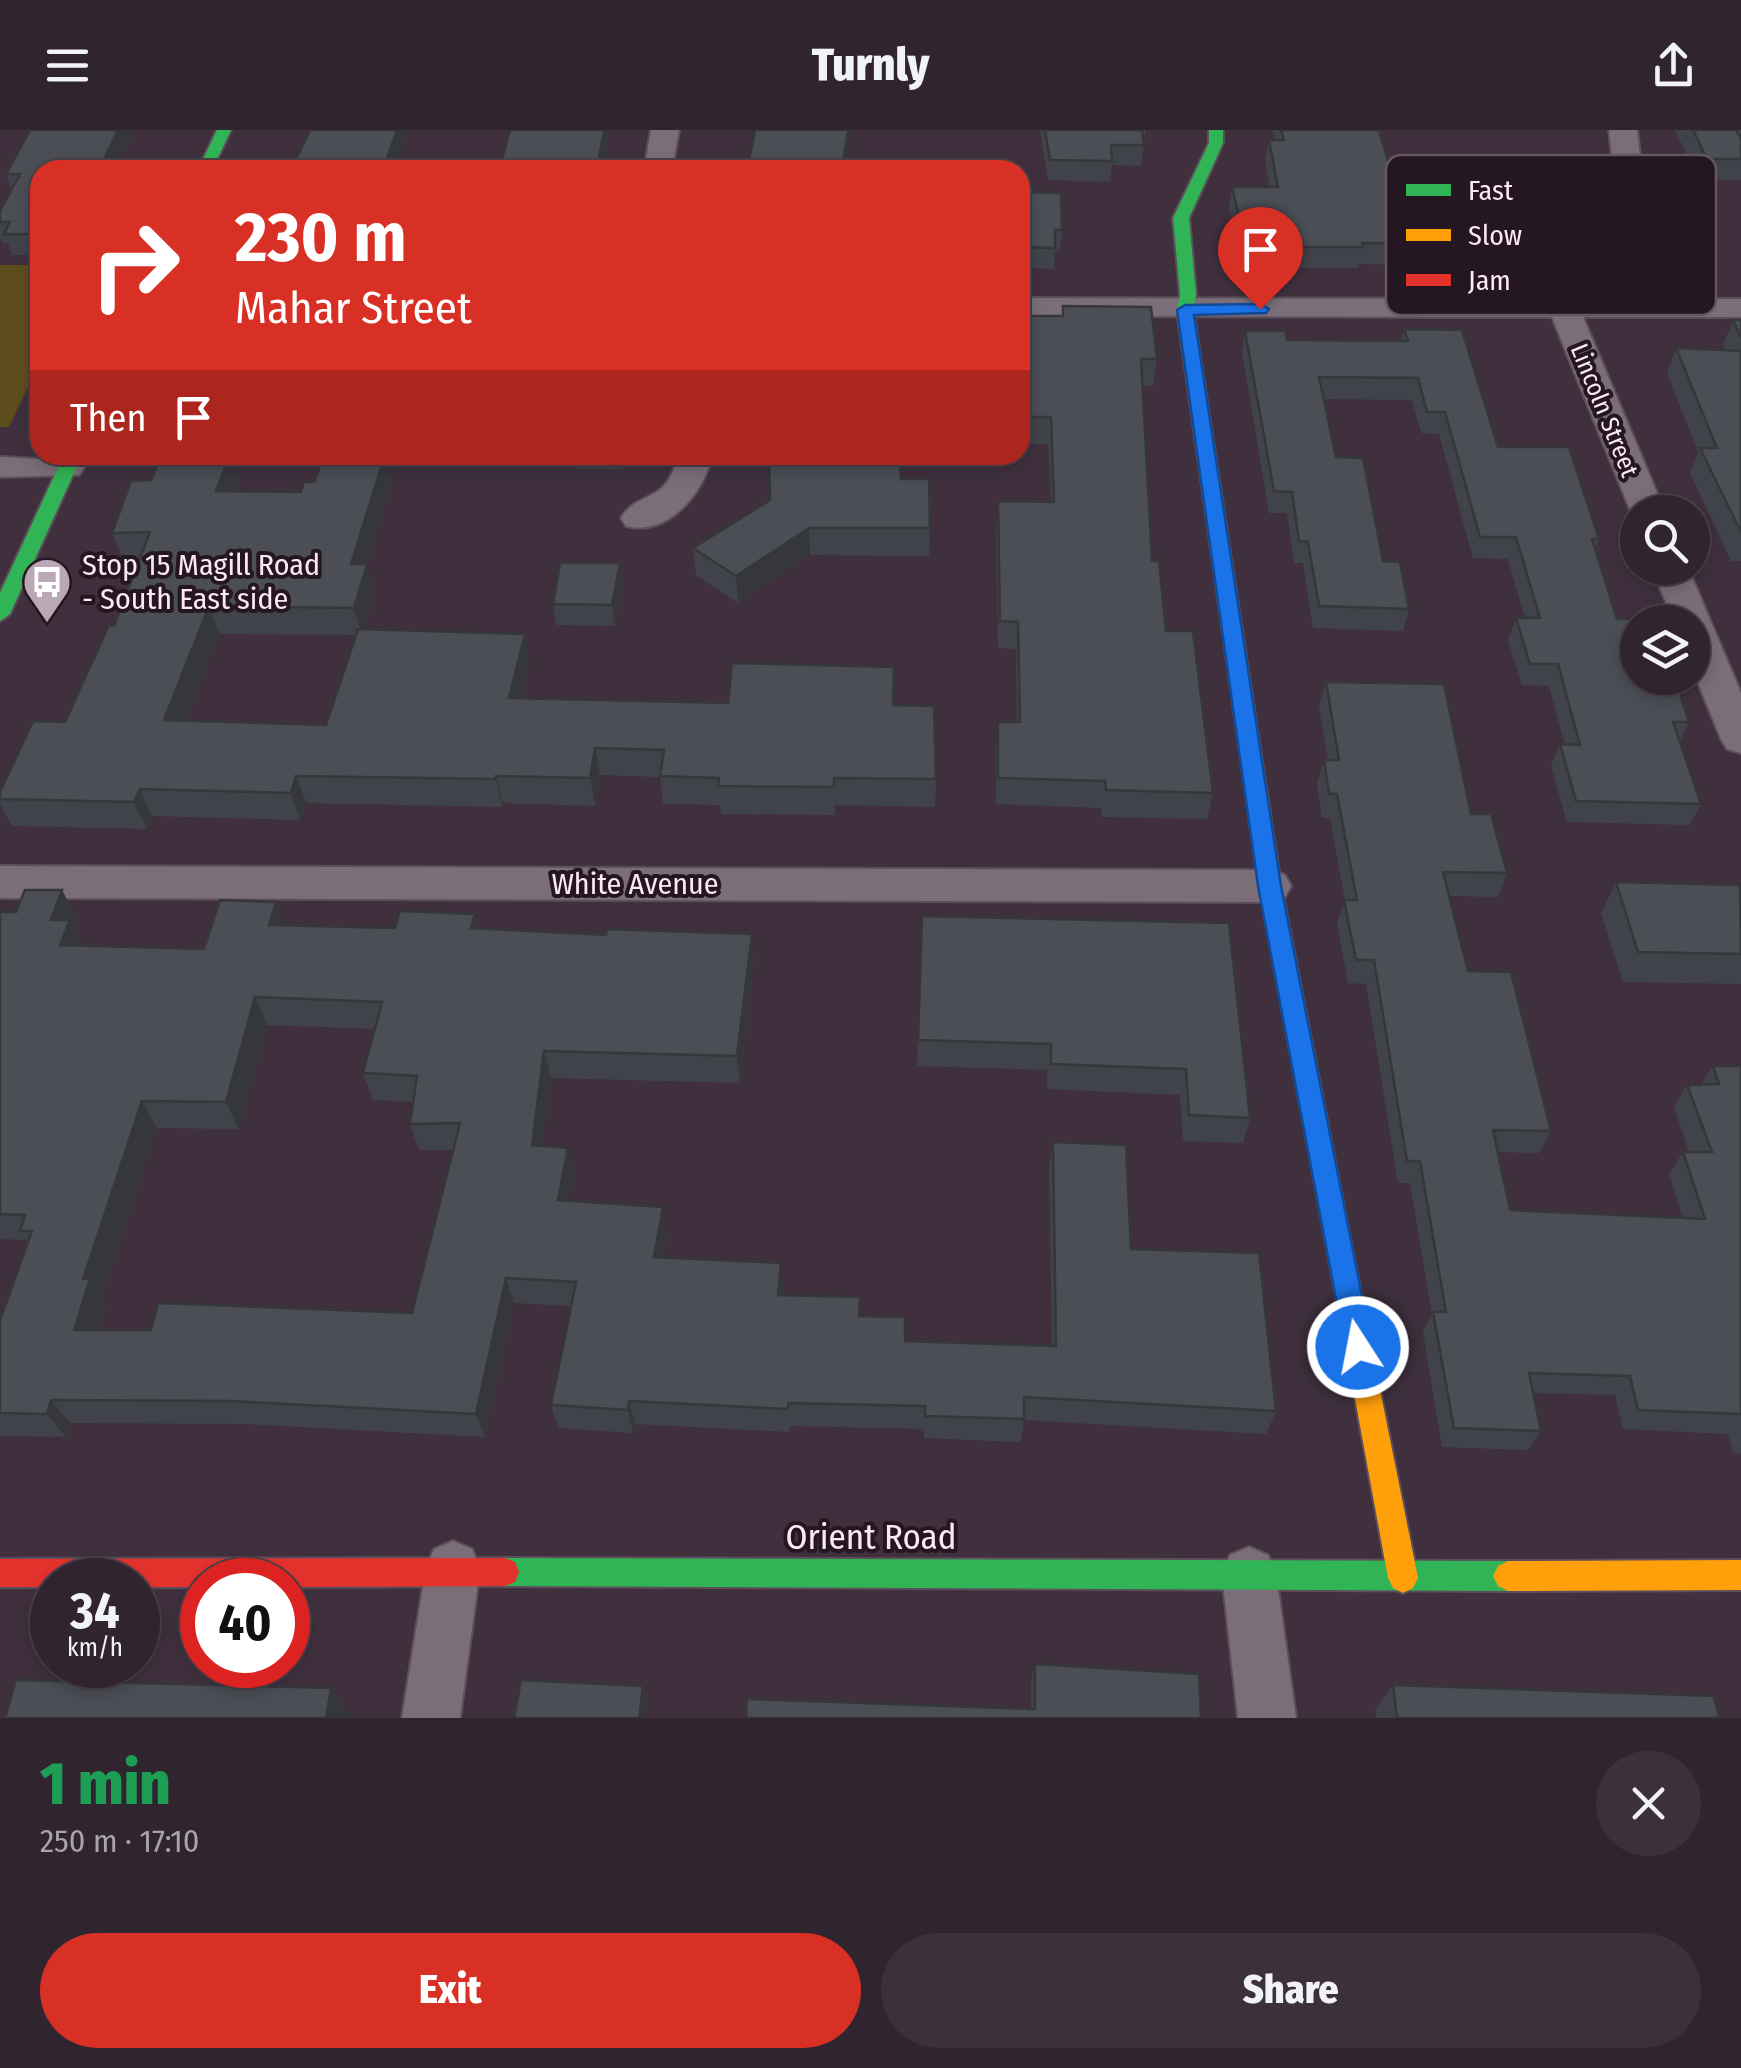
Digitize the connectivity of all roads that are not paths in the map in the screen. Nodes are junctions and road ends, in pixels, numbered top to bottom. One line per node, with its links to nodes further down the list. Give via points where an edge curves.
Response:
1 (224, 130): 6 (street)
2 (665, 130): 7 (street)
3 (1216, 130): 12 (street, via 1181,218)
4 (1623, 130): 5 (street)
5 (1626, 155)
6 (210, 160)
7 (660, 160)
8 (1030, 307): 12 (street)
9 (1386, 308): 12 (street)
10 (1716, 308): 11 (street)
11 (1741, 308)
12 (1185, 310): 24 (street)
13 (1566, 315): 18 (street, Lincoln Street)
14 (30, 465): 17 (street)
15 (69, 465): 21 (street)
16 (692, 465): 19 (street, via 674,501)
17 (0, 467)
18 (1641, 495)
19 (638, 518)
20 (1677, 585): 22 (street)
21 (0, 614)
22 (1741, 739)
23 (0, 882): 24 (street, White Avenue)
24 (1270, 886): 29 (street)
25 (453, 1568): 26 (street, Orient Road); 27 (street, Orient Road); 30 (street)
26 (0, 1574)
27 (1249, 1574): 29 (street, Orient Road); 31 (street)
28 (1741, 1574): 29 (street, Orient Road)
29 (1403, 1578)
30 (431, 1718)
31 (1268, 1718)

